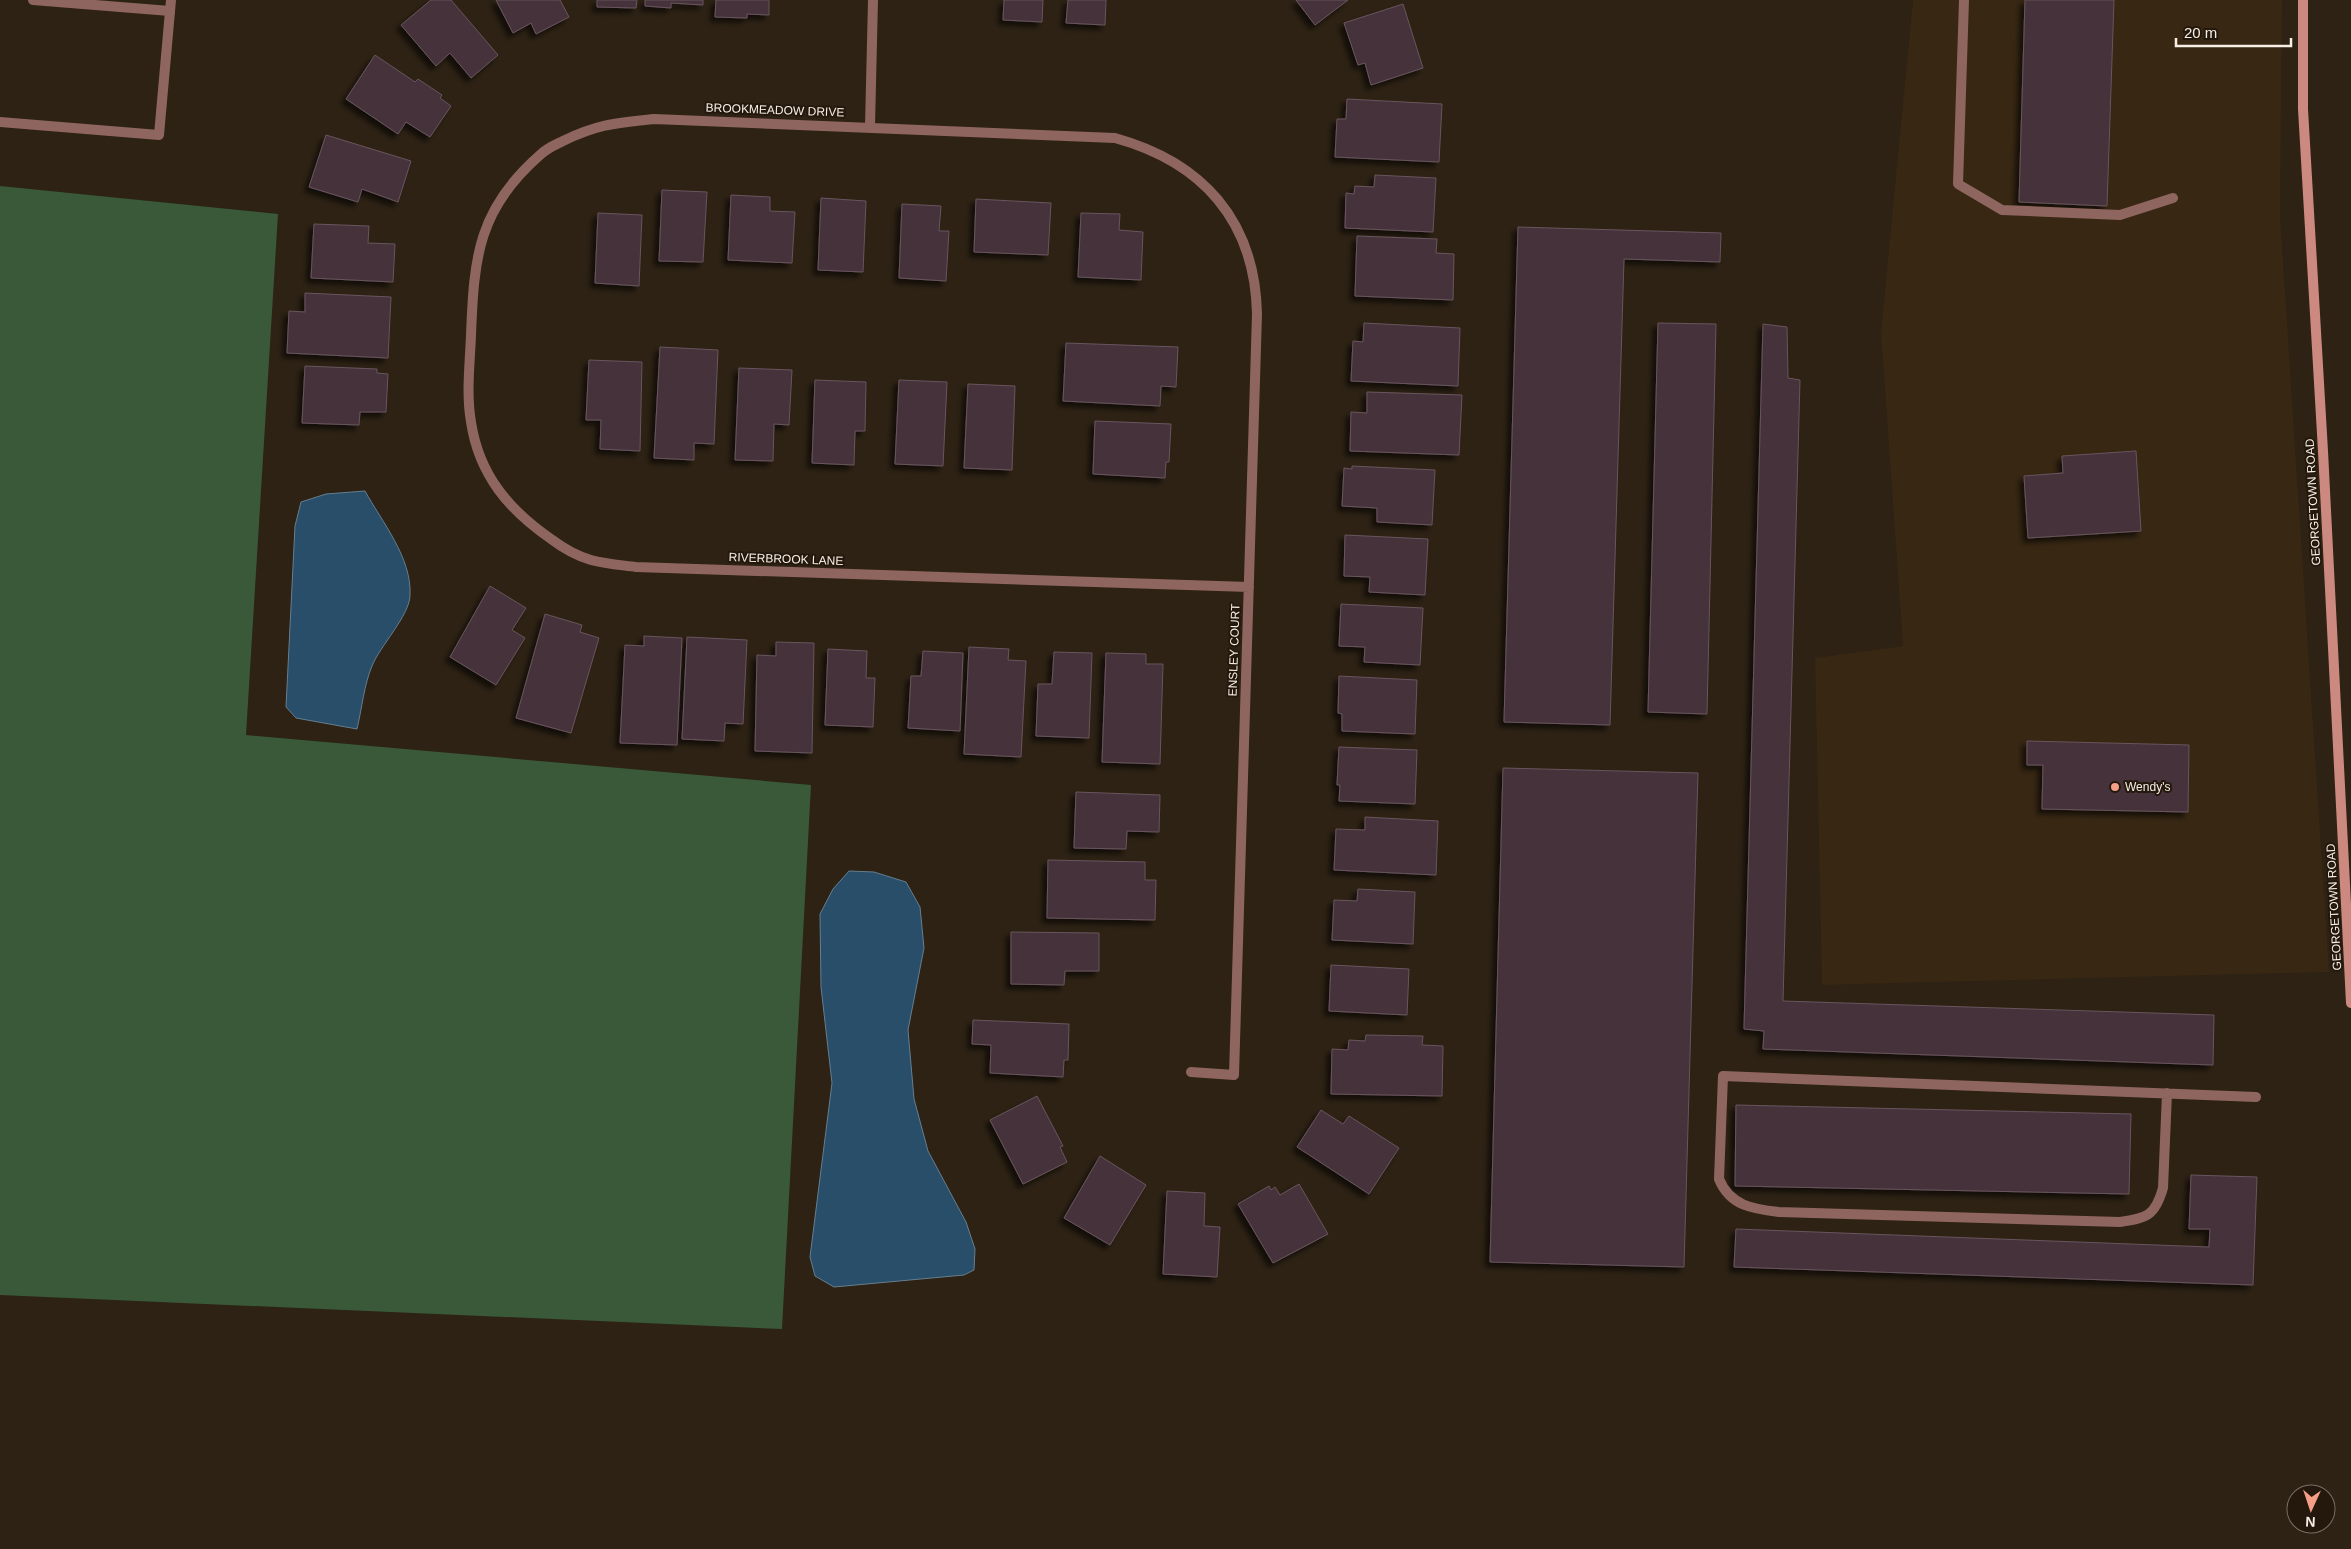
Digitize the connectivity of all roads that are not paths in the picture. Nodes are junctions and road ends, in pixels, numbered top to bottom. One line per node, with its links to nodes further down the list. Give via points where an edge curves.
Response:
1 (33, 0): 5 (street)
2 (873, 0): 7 (street)
3 (1964, 0): 9 (street, via 1958,184 2002,210 2120,215)
4 (2303, 0): 12 (main road, GEORGETOWN ROAD, via 2303,109)
5 (171, 5): 6 (street, via 159,135)
6 (0, 122)
7 (870, 126): 8 (street, BROOKMEADOW DRIVE, via 1115,138 1143,145 1181,165); 10 (street, BROOKMEADOW DRIVE, via 654,118 582,131 551,146 518,176 500,198 485,229 474,271)
8 (1213, 192): 11 (street, ENSLEY COURT, via 1243,241 1256,293)
9 (2172, 198)
10 (471, 346): 11 (street, RIVERBROOK LANE, via 468,395 471,421 492,480 511,507 542,535 562,548 592,560 636,567)
11 (1249, 587): 14 (street, ENSLEY COURT, via 1234,1075)
12 (2350, 964): 13 (main road, GEORGETOWN ROAD)
13 (2351, 1003)
14 (1191, 1072)
15 (2167, 1093): 15 (street, via 1723,1076 1719,1179 1724,1193 1739,1203 1779,1212 2120,1222 2144,1218 2159,1202 2163,1188); 16 (street)
16 (2256, 1097)

